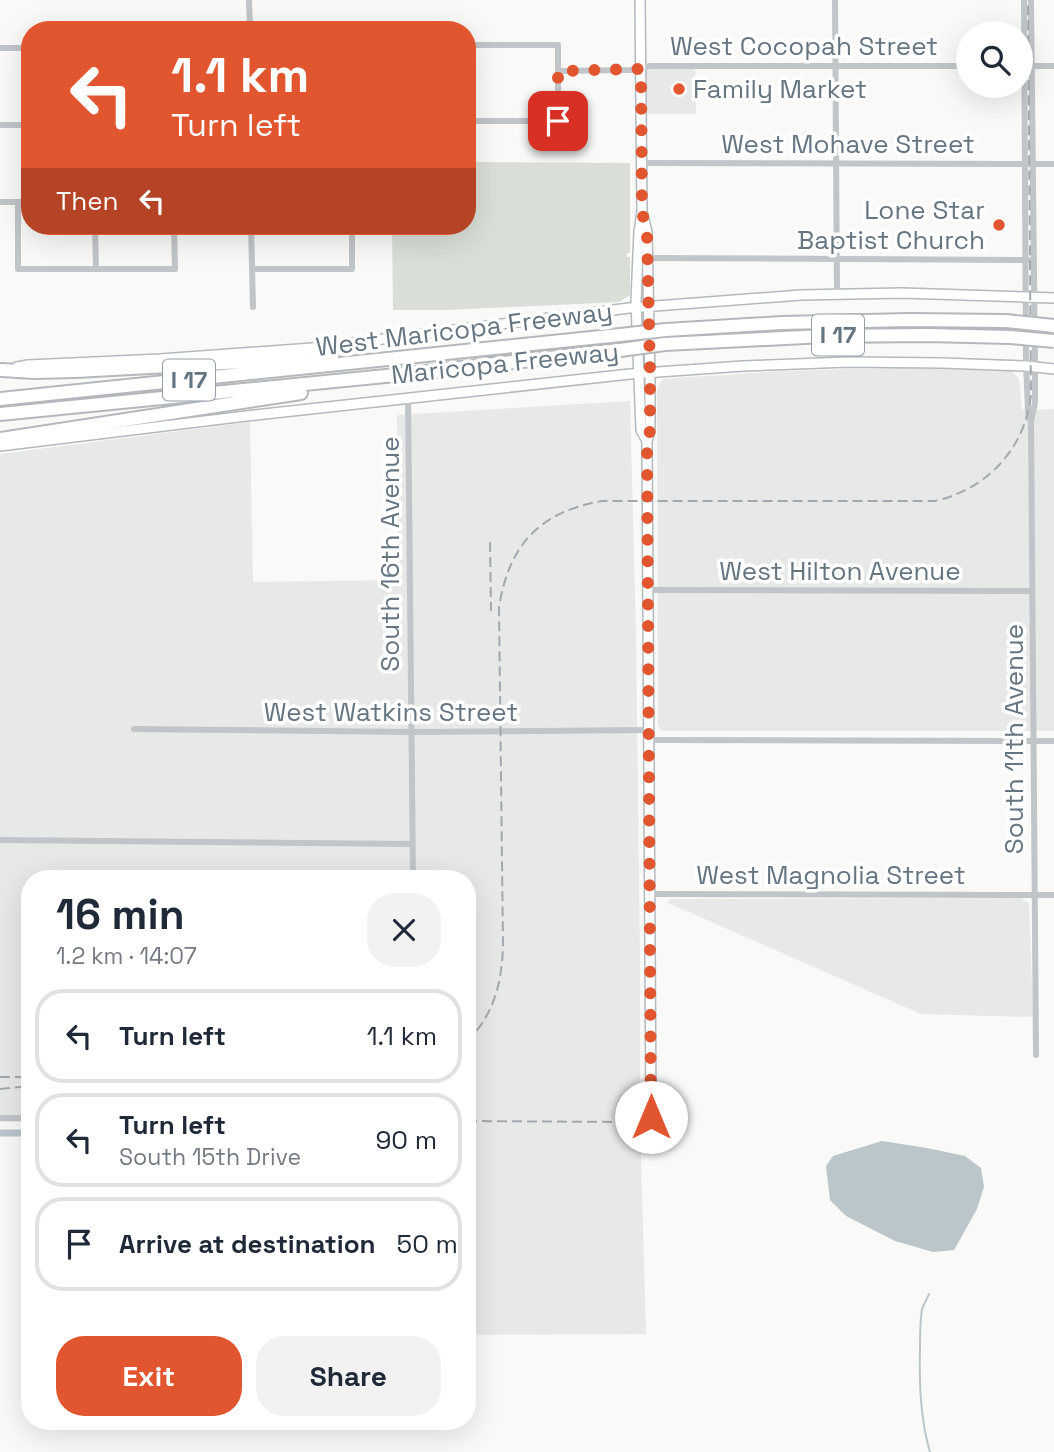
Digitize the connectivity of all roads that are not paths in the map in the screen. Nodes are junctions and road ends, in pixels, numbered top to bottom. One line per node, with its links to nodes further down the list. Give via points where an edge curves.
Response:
1 (249, 0): 6 (street)
2 (640, 0): 16 (main road)
3 (835, 0): 12 (street)
4 (1024, 0): 7 (street, South 11th Avenue)
5 (1031, 0): 8 (street, South 11th Avenue)
6 (250, 21)
7 (1023, 21)
8 (1031, 21)
9 (476, 45): 17 (street, via 558,45)
10 (0, 48): 11 (street)
11 (21, 48)
12 (834, 65): 13 (street, West Cocopah Street); 16 (street, West Cocopah Street); 24 (street)
13 (956, 66)
14 (1033, 66): 15 (street)
15 (1054, 66)
16 (641, 69): 17 (street, West Cocopah Street); 23 (main road)
17 (558, 71): 20 (street, via 558,121)
18 (1024, 98): 25 (street, South 11th Avenue)
19 (1031, 98): 25 (street, South 11th Avenue)
20 (476, 121)
21 (0, 125): 22 (street)
22 (21, 125)
23 (642, 163): 24 (street, West Mohave Street); 33 (main road, via 639,232)
24 (836, 163): 25 (street, West Mohave Street); 34 (street)
25 (1029, 164): 26 (street, West Mohave Street); 35 (street, South 11th Avenue); 36 (street, South 11th Avenue)
26 (1054, 164)
27 (0, 202): 28 (street)
28 (18, 202): 37 (street, via 18,269)
29 (95, 235): 37 (street)
30 (174, 235): 37 (street, via 175,269)
31 (251, 235): 38 (street)
32 (352, 235): 38 (street, via 352,269)
33 (643, 258): 34 (street); 42 (main road); 44 (main road)
34 (836, 259): 35 (street); 39 (street)
35 (1026, 260): 36 (street); 40 (street, South 11th Avenue)
36 (1034, 260): 40 (street, South 11th Avenue)
37 (96, 269)
38 (252, 269): 43 (street)
39 (837, 293): 40 (main road, West Maricopa Freeway); 42 (main road, West Maricopa Freeway)
40 (1030, 297): 41 (main road, West Maricopa Freeway); 48 (street, South 11th Avenue)
41 (1054, 298)
42 (649, 306): 44 (main road, West Maricopa Freeway); 52 (main road)
43 (253, 307)
44 (636, 307): 50 (main road, West Maricopa Freeway, via 312,348); 51 (main road)
45 (1054, 326): 47 (highway, Maricopa Freeway / I 17, bridge, via 1006,321 807,322 666,330)
46 (1054, 341): 53 (highway, Maricopa Freeway / I 17, bridge, via 824,335 666,344)
47 (377, 360): 50 (highway, via 361,355 76,371); 55 (highway, Maricopa Freeway / I 17)
48 (1031, 366): 49 (main road); 52 (main road, via 839,362); 61 (street, South 11th Avenue)
49 (1054, 369)
50 (1, 370)
51 (638, 373): 52 (main road); 54 (main road); 58 (main road, via 641,430)
52 (650, 373): 58 (main road)
53 (360, 379): 56 (highway, Maricopa Freeway / I 17); 57 (highway, via 328,388)
54 (408, 397): 59 (main road); 63 (street, South 16th Avenue)
55 (0, 399)
56 (0, 414)
57 (0, 439)
58 (647, 441): 60 (main road)
59 (0, 446)
60 (648, 590): 61 (street, West Hilton Avenue); 64 (main road)
61 (1032, 591): 65 (street, South 11th Avenue)
62 (134, 729): 63 (street, West Watkins Street)
63 (411, 732): 64 (street, West Watkins Street); 68 (street, South 16th Avenue)
64 (648, 735): 65 (street, West Watkins Street); 70 (main road)
65 (1034, 740): 66 (street, West Watkins Street); 71 (street, South 11th Avenue)
66 (1054, 741)
67 (0, 840): 68 (street)
68 (412, 844): 69 (street, South 16th Avenue)
69 (413, 870)
70 (650, 894): 71 (street, West Magnolia Street); 74 (main road)
71 (1034, 895): 72 (street, West Magnolia Street); 73 (street, South 11th Avenue)
72 (1054, 895)
73 (1036, 1055)
74 (651, 1117)
75 (0, 1118): 76 (street)
76 (21, 1118)

